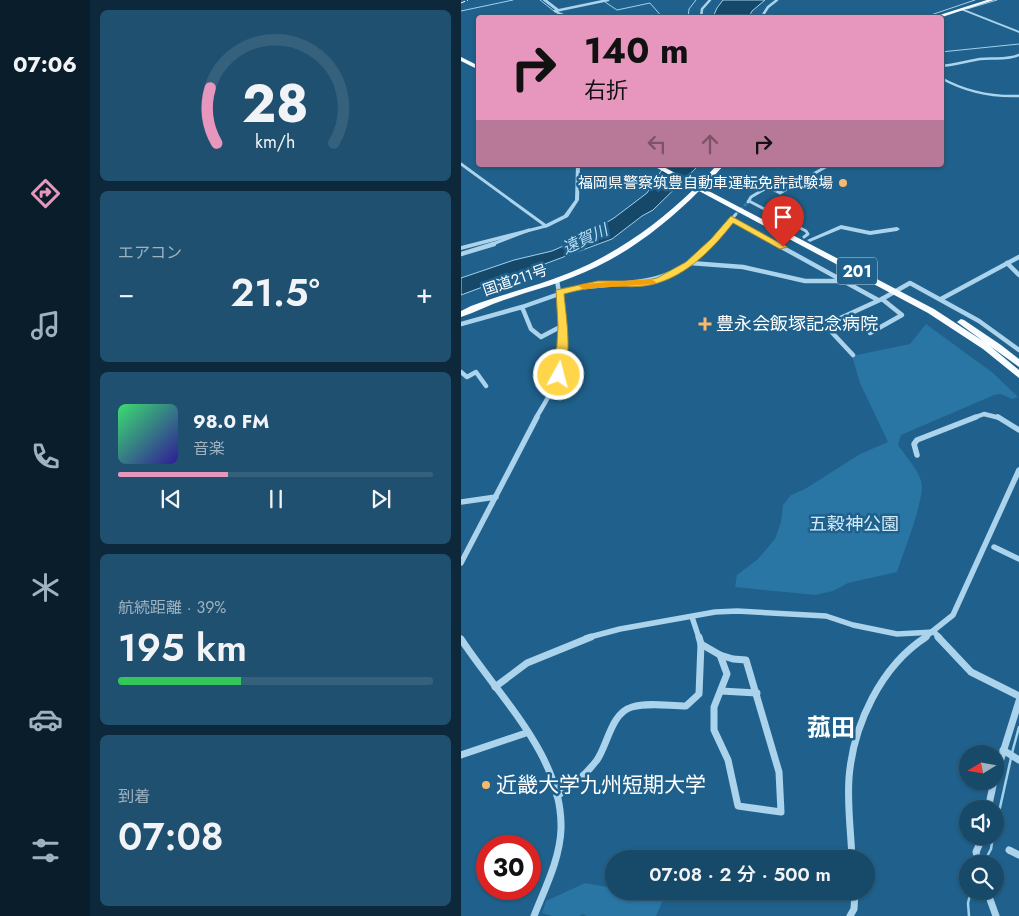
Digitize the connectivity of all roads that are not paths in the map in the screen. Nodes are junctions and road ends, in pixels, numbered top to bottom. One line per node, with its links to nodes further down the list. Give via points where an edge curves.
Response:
1 (545, 0): 9 (street)
2 (608, 0): 9 (street)
3 (705, 0): 7 (street)
4 (709, 0): 7 (street)
5 (777, 0): 12 (street)
6 (992, 0): 8 (highway)
7 (702, 9): 11 (street)
8 (962, 9): 13 (highway); 14 (street)
9 (558, 10): 10 (street, via 555,11)
10 (562, 15)
11 (701, 15)
12 (763, 15)
13 (942, 15)
14 (1019, 32)
15 (461, 54): 18 (highway)
16 (1019, 55): 20 (street, via 1003,60 981,59)
17 (461, 59): 19 (highway)
18 (476, 62)
19 (476, 66)
20 (944, 66)
21 (944, 80): 22 (street, via 961,89 999,97)
22 (1019, 96)
23 (461, 164): 33 (street)
24 (578, 167): 33 (street, via 578,193 573,209 567,216)
25 (659, 167): 29 (highway, 201)
26 (667, 167): 29 (highway, 201)
27 (719, 167): 30 (highway, 国道211号)
28 (826, 167): 36 (street, via 780,193 768,187 748,202 806,231)
29 (688, 180): 30 (highway, 201)
30 (700, 188): 36 (highway, 201); 43 (highway, 国道211号, via 622,249); 45 (highway, 201)
31 (736, 214): 32 (street)
32 (731, 218): 40 (street, via 715,241); 44 (street)
33 (546, 226): 35 (street)
34 (897, 229): 36 (street, via 870,233 841,227)
35 (529, 230): 37 (street); 38 (street)
36 (807, 239): 45 (highway, 201)
37 (461, 248)
38 (461, 254)
39 (1019, 257): 41 (street)
40 (689, 263): 44 (street, via 750,268 805,281); 46 (street, via 675,273 652,282 598,284)
41 (1007, 263): 42 (street); 48 (street)
42 (1019, 275)
43 (557, 280): 46 (street); 50 (highway, 国道211号)
44 (848, 281): 47 (street)
45 (897, 289): 47 (street); 48 (street, via 914,284); 56 (highway, 201, via 976,331); 58 (highway, 201, via 986,347)
46 (559, 293): 49 (street); 52 (street)
47 (880, 299): 53 (street, via 902,315); 55 (street, via 825,326)
48 (941, 300): 54 (street, via 979,321)
49 (522, 306): 51 (street); 52 (street, via 531,329 541,336)
50 (461, 314)
51 (461, 324)
52 (563, 326): 63 (street, via 559,375)
53 (870, 333)
54 (1019, 350)
55 (853, 355)
56 (1019, 364)
57 (461, 372): 59 (street, via 467,376 476,372)
58 (1019, 375)
59 (486, 386)
60 (1019, 430): 61 (street, via 996,416 984,414 917,440 914,444)
61 (917, 455)
62 (1019, 470): 69 (street, via 953,615)
63 (495, 497): 64 (street); 67 (street)
64 (461, 502)
65 (994, 547): 66 (street)
66 (1019, 559)
67 (461, 563)
68 (692, 617): 69 (street, via 737,611 826,616 897,634); 71 (street); 74 (street, via 586,638 527,663)
69 (934, 632): 77 (street, via 971,672); 83 (street, via 898,660 872,700 854,749 849,779)
70 (461, 639): 72 (street)
71 (701, 644): 73 (street); 82 (street, via 699,694 686,706 631,707 623,712 594,764)
72 (464, 650): 74 (street)
73 (720, 654): 75 (street, via 727,674); 76 (street, via 728,659 746,660)
74 (495, 687): 79 (street)
75 (721, 691): 76 (street); 76 (street, via 714,707 714,730 728,760 737,806 781,812 779,772)
76 (757, 693)
77 (1019, 696)
78 (1019, 701): 81 (street)
79 (526, 733): 80 (street); 82 (street, via 545,765)
80 (461, 755)
81 (1011, 755)
82 (557, 796): 88 (street, via 561,829)
83 (852, 850)
84 (1009, 850): 85 (street)
85 (1019, 855)
86 (854, 900): 89 (street)
87 (990, 900): 90 (street)
88 (534, 916)
89 (850, 916)
90 (996, 916)

